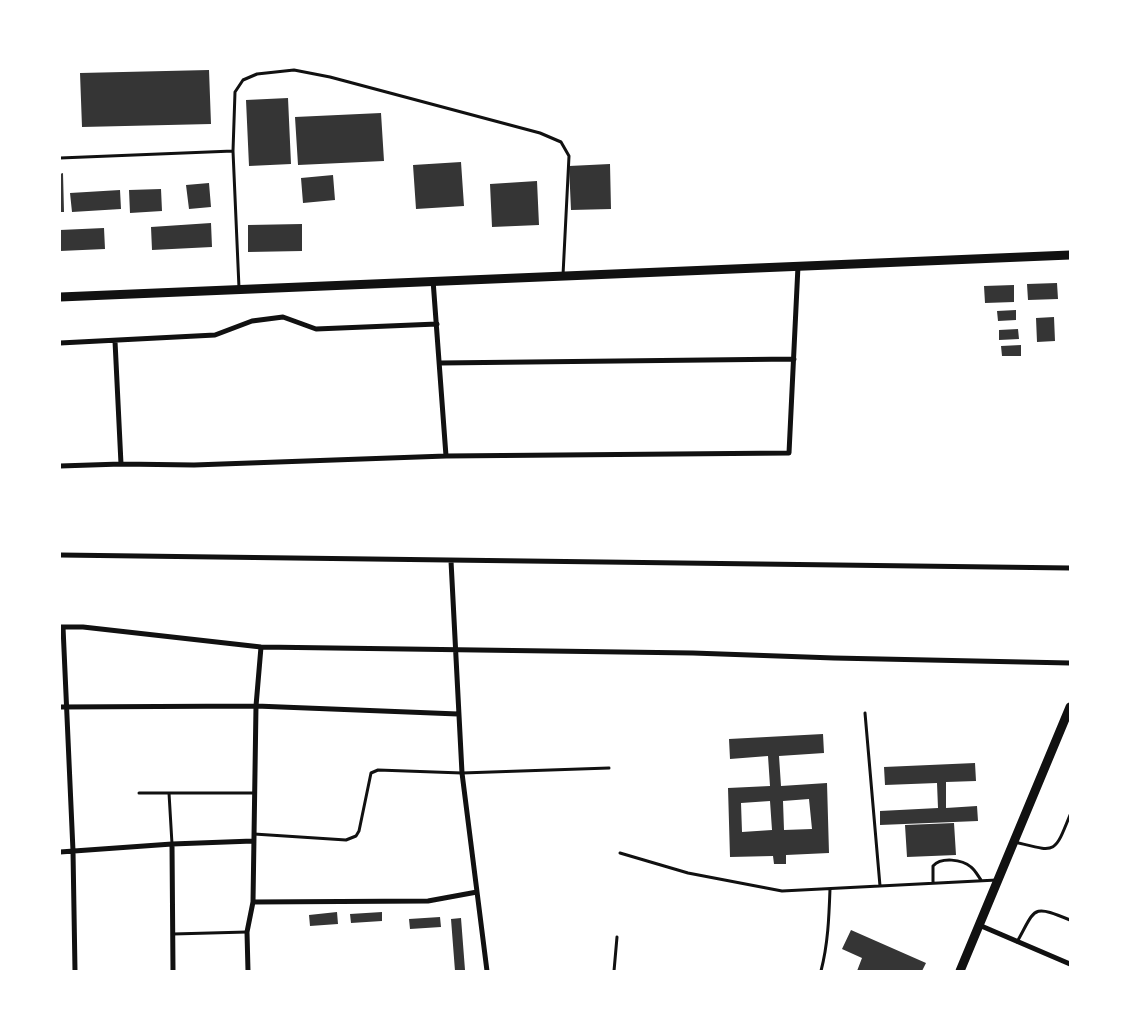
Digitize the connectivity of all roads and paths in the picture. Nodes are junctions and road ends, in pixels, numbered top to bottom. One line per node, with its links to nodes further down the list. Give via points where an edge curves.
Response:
1 (233, 151): 2 (lane); 5 (lane, via 235,92 243,80 258,74 294,70 540,133 561,142 569,156); 7 (lane)
2 (60, 158)
3 (1070, 255): 4 (main road)
4 (798, 266): 5 (main road); 12 (street)
5 (563, 275): 6 (main road)
6 (433, 280): 7 (main road); 9 (street)
7 (239, 289): 8 (main road)
8 (60, 297)
9 (437, 324): 10 (street, via 316,329 283,317 252,321 215,335); 13 (street)
10 (115, 340): 11 (street); 15 (street)
11 (60, 343)
12 (794, 359): 13 (street); 14 (street, via 790,453)
13 (440, 363): 14 (street)
14 (446, 456): 15 (street, via 194,465)
15 (121, 464): 16 (street)
16 (60, 466)
17 (60, 555): 18 (street)
18 (451, 560): 19 (street); 22 (street)
19 (1070, 568)
20 (62, 627): 21 (street); 27 (street)
21 (262, 647): 22 (street); 24 (street)
22 (455, 651): 23 (street, via 693,653); 29 (street)
23 (1070, 663)
24 (256, 706): 27 (street); 29 (street); 35 (street)
25 (60, 707): 27 (street)
26 (1070, 707): 30 (main road)
27 (67, 708): 41 (street)
28 (865, 713): 47 (lane)
29 (458, 714): 32 (street)
30 (1068, 718): 39 (main road)
31 (609, 768): 32 (lane)
32 (462, 773): 37 (lane, via 378,770 371,773 358,831 356,836 346,840); 49 (street)
33 (139, 793): 34 (lane)
34 (169, 793): 35 (lane); 40 (lane)
35 (255, 793): 37 (street)
36 (1070, 815): 39 (lane, via 1060,842 1050,849)
37 (253, 834): 38 (street)
38 (252, 841): 40 (street); 50 (street)
39 (1014, 842): 44 (main road)
40 (172, 844): 41 (street); 54 (street)
41 (72, 851): 42 (street); 58 (street)
42 (60, 852)
43 (620, 853): 48 (lane, via 688,874 782,891)
44 (998, 880): 45 (lane); 52 (main road)
45 (981, 881): 46 (lane); 46 (lane, via 973,868 955,860 936,862)
46 (933, 884): 47 (lane)
47 (880, 886): 48 (lane)
48 (830, 888): 63 (lane, via 827,945)
49 (477, 892): 50 (street, via 428,901); 61 (street)
50 (252, 902): 53 (street)
51 (1070, 920): 56 (lane, via 1038,910)
52 (979, 926): 56 (street); 64 (main road)
53 (247, 932): 54 (lane); 60 (street)
54 (173, 934): 59 (street)
55 (617, 936): 62 (lane)
56 (1017, 943): 57 (street)
57 (1070, 964)
58 (75, 971)
59 (173, 971)
60 (248, 971)
61 (487, 971)
62 (614, 971)
63 (821, 971)
64 (960, 971)

